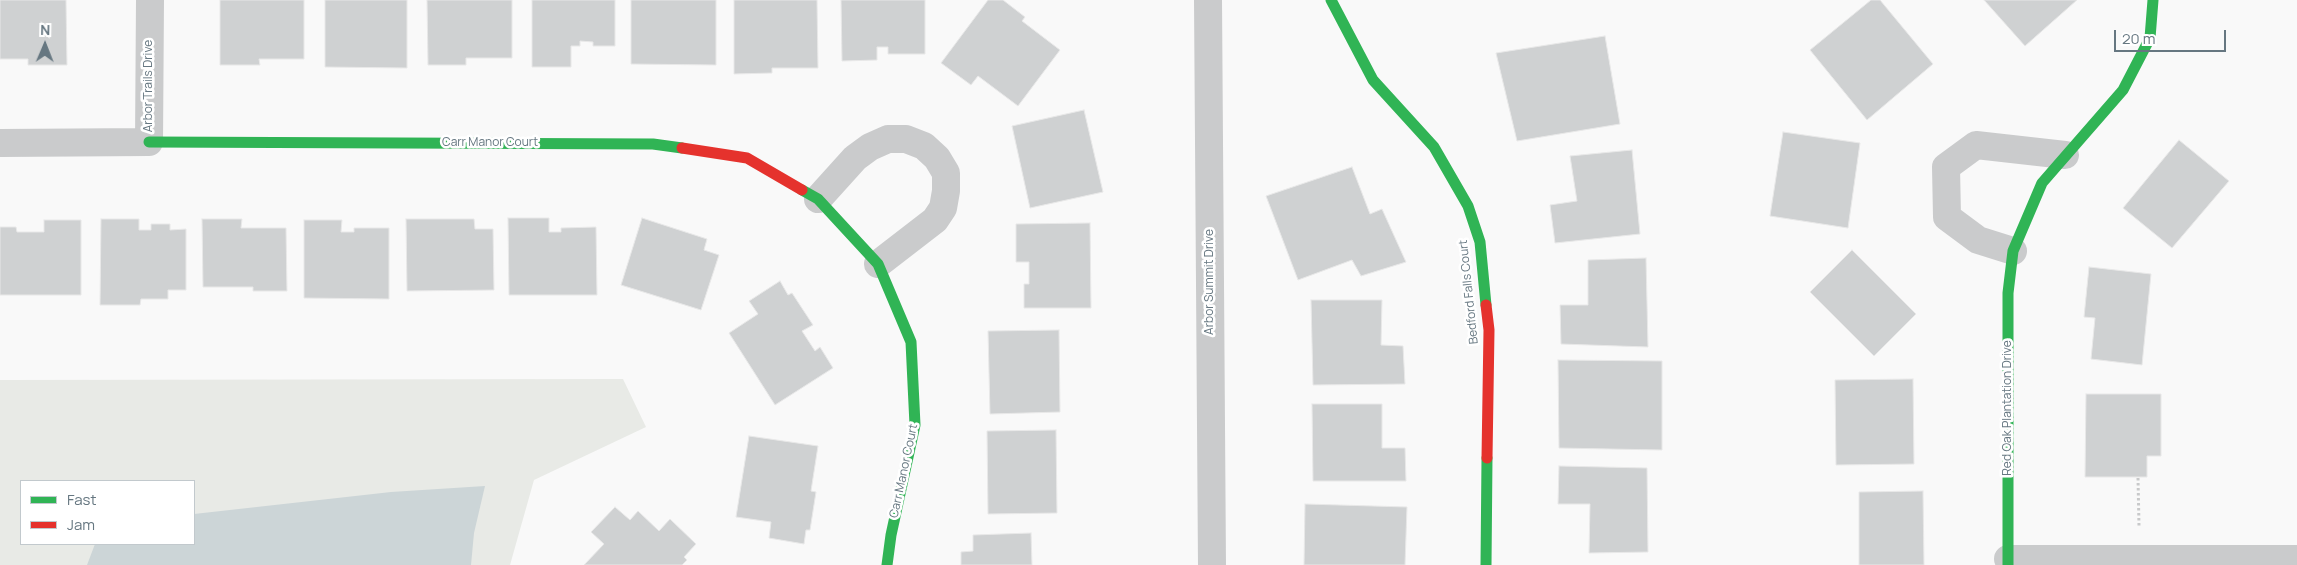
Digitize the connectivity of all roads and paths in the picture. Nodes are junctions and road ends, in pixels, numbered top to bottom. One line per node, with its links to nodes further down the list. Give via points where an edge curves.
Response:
1 (150, 0): 5 (street, Arbor Trails Drive)
2 (1208, 0): 16 (street, Arbor Summit Drive)
3 (1331, 0): 17 (street, Bedford Falls Court, via 1373,80 1434,147 1468,206 1480,242 1489,330)
4 (2153, 0): 7 (street, Red Oak Plantation Drive, via 2150,38 2123,90)
5 (149, 142): 6 (street, Arbor Trails Drive); 8 (street, Carr Manor Court, via 653,144 747,158)
6 (0, 143)
7 (2065, 155): 9 (street, Red Oak Plantation Drive, via 2042,183); 9 (street, via 1976,145 1946,167 1947,217 1978,240)
8 (818, 199): 10 (street, Carr Manor Court); 10 (street, via 855,158 888,139 906,138 924,146 937,158 946,173 943,208 935,220)
9 (2013, 250): 14 (street, Red Oak Plantation Drive, via 2008,293)
10 (878, 264): 15 (street, Carr Manor Court, via 911,342 916,425)
11 (2138, 478): 12 (path)
12 (2138, 559): 13 (street); 14 (street)
13 (2297, 559)
14 (2008, 562)
15 (887, 565)
16 (1212, 565)
17 (1486, 565)

